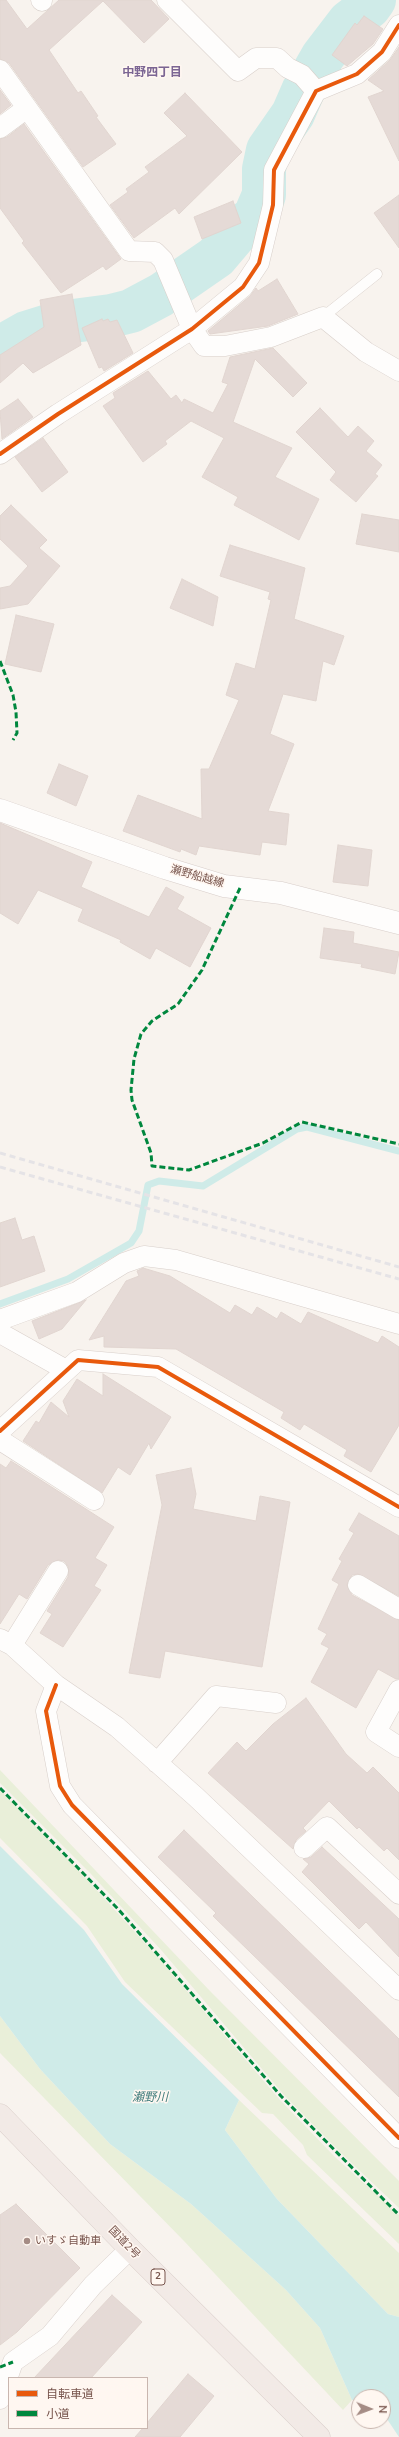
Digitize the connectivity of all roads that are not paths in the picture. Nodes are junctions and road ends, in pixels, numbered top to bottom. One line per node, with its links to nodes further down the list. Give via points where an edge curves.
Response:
1 (167, 0): 4 (street, via 238,71 256,58 276,58 302,75)
2 (399, 25): 4 (street, via 382,52 357,74)
3 (0, 70): 5 (street)
4 (316, 91): 9 (street, via 274,170 273,205 259,263 244,287)
5 (27, 108): 6 (street); 9 (street, via 129,251 155,252 163,260)
6 (0, 128)
7 (377, 274): 8 (lane)
8 (323, 318): 9 (street, via 271,337 225,346 204,346); 10 (street, via 366,352)
9 (192, 329): 11 (street)
10 (399, 371)
11 (0, 454)
12 (0, 810): 13 (main road, 瀬野船越線, via 224,886 281,893)
13 (399, 923)
14 (0, 1320): 15 (street, via 77,1292 124,1263 144,1256 176,1260)
15 (399, 1324)
16 (0, 1333): 17 (street)
17 (66, 1370): 18 (street); 21 (street, via 78,1360 158,1367)
18 (0, 1431)
19 (0, 1440): 20 (street)
20 (94, 1500)
21 (399, 1507)
22 (58, 1571): 25 (street)
23 (358, 1585): 24 (street)
24 (399, 1609)
25 (6, 1642): 26 (street)
26 (56, 1685): 30 (street, via 116,1727); 35 (street, via 46,1711 60,1786 72,1805)
27 (399, 1690): 29 (street, via 376,1732)
28 (276, 1704): 30 (street, via 216,1696)
29 (399, 1746)
30 (157, 1763): 33 (street)
31 (304, 1848): 32 (street, via 327,1827)
32 (399, 1894)
33 (399, 1990)
34 (0, 2115): 36 (highway, 国道2号 / 2)
35 (399, 2138)
36 (130, 2249): 37 (street, via 93,2285 50,2336 13,2362); 38 (highway, 国道2号 / 2)
37 (0, 2399)
38 (319, 2437)

